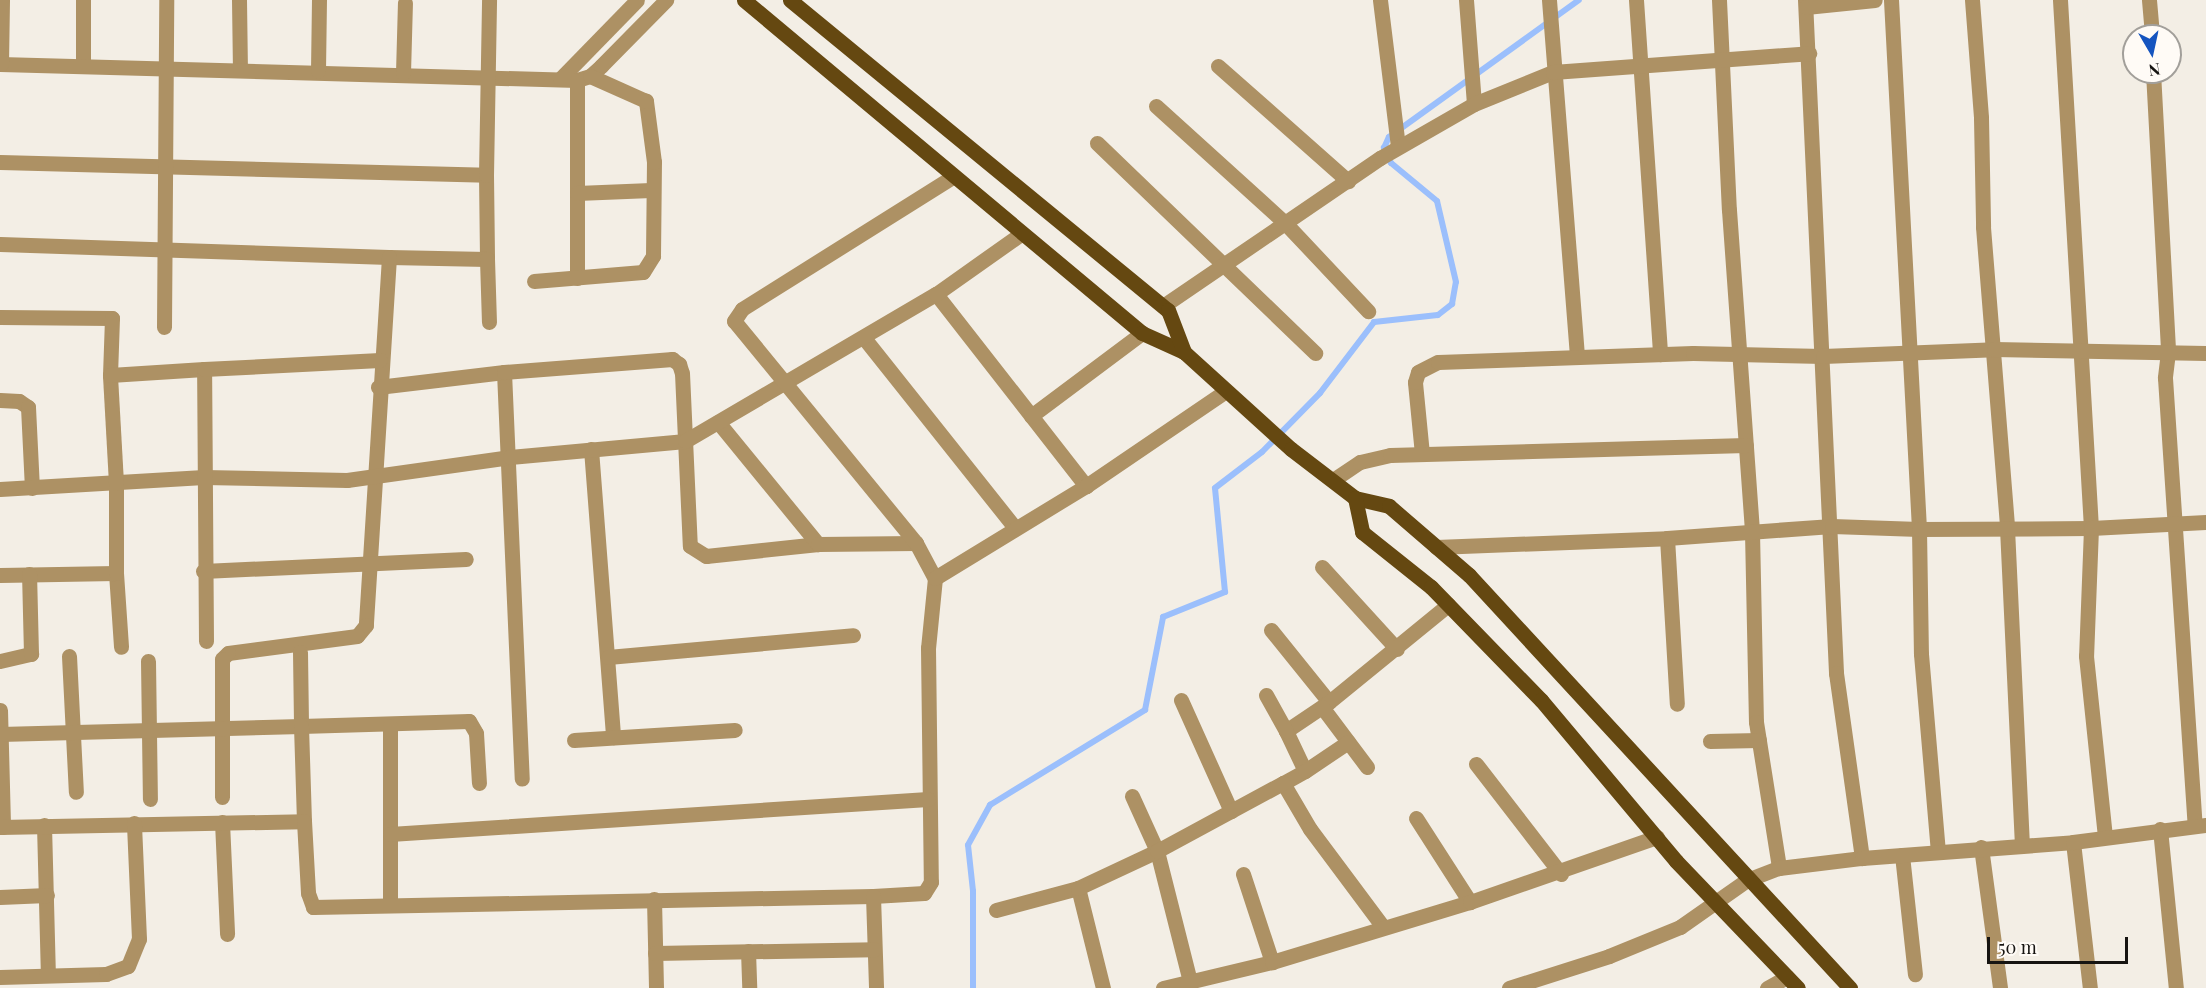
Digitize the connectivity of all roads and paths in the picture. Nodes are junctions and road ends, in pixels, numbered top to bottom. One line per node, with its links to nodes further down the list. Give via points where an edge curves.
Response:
1 (2, 0): 26 (street)
2 (84, 0): 28 (street)
3 (166, 0): 30 (street)
4 (239, 0): 31 (street)
5 (319, 0): 32 (street)
6 (489, 0): 35 (street)
7 (637, 0): 37 (street)
8 (666, 0): 36 (street)
9 (790, 0): 60 (main road)
10 (1380, 0): 42 (street, via 1394,123)
11 (1466, 0): 39 (street)
12 (1636, 0): 27 (street)
13 (1719, 0): 25 (street)
14 (1875, 0): 21 (street)
15 (1892, 0): 70 (street)
16 (1972, 0): 68 (street, via 1981,118 1983,227)
17 (2060, 0): 67 (street)
18 (2149, 0): 23 (street)
19 (748, 1): 46 (main road)
20 (405, 3): 34 (street)
21 (1805, 3): 24 (street)
22 (1549, 6): 33 (street)
23 (2151, 24)
24 (1809, 53): 25 (street); 76 (street)
25 (1722, 59): 27 (street); 75 (street, via 1729,210)
26 (1, 64): 28 (street)
27 (1640, 65): 33 (street); 74 (street)
28 (84, 66): 30 (street)
29 (1218, 66): 47 (street)
30 (166, 70): 31 (street); 44 (street)
31 (240, 70): 32 (street)
32 (318, 70): 34 (street)
33 (1553, 72): 39 (street); 77 (street)
34 (402, 73): 35 (street)
35 (490, 76): 37 (street); 45 (street)
36 (583, 78): 37 (street); 48 (street, via 646,101 654,162); 49 (street)
37 (560, 79)
38 (2153, 84): 71 (street)
39 (1474, 99): 42 (street)
40 (1156, 106): 50 (street)
41 (1097, 143): 56 (street)
42 (1392, 149): 47 (street)
43 (0, 162): 44 (street)
44 (165, 165): 45 (street); 53 (street)
45 (486, 175): 55 (street)
46 (954, 176): 51 (main road); 82 (street, via 736,314 737,328)
47 (1348, 182): 50 (street)
48 (651, 190): 49 (street); 57 (street, via 653,256 646,271)
49 (577, 193): 57 (street)
50 (1286, 224): 56 (street); 61 (street)
51 (1022, 233): 59 (street); 65 (main road)
52 (0, 244): 53 (street)
53 (164, 251): 54 (street); 64 (street)
54 (389, 257): 55 (street); 78 (street)
55 (487, 259): 63 (street)
56 (1223, 263): 60 (street); 72 (street)
57 (577, 278): 58 (street)
58 (534, 281)
59 (936, 294): 66 (street); 86 (street)
60 (1163, 306): 69 (main road)
61 (1368, 311)
62 (0, 317): 81 (street, via 112,318)
63 (489, 322)
64 (164, 327)
65 (1142, 333): 69 (main road); 86 (street)
66 (864, 338): 82 (street); 104 (street)
67 (2079, 348): 68 (street); 71 (street); 106 (street)
68 (1994, 349): 70 (street); 105 (street)
69 (1184, 352): 84 (main road)
70 (1910, 352): 76 (street); 107 (street)
71 (2168, 352): 73 (street); 102 (street, via 2165,378)
72 (1316, 353)
73 (2206, 353)
74 (1660, 354): 75 (street); 77 (street)
75 (1742, 354): 76 (street); 89 (street)
76 (1823, 356): 103 (street)
77 (1577, 357): 91 (street, via 1438,362 1426,366 1414,382)
78 (380, 360): 79 (street); 83 (street)
79 (204, 369): 81 (street); 93 (street)
80 (504, 372): 83 (street); 88 (street, via 672,359 680,364 682,373); 92 (street)
81 (110, 375): 96 (street)
82 (787, 383): 87 (street); 110 (street)
83 (378, 387): 94 (street)
84 (1226, 391): 95 (main road, via 1262,425); 97 (street)
85 (0, 400): 98 (street, via 19,401 28,407)
86 (1031, 416): 97 (street)
87 (718, 422): 88 (street); 111 (street)
88 (685, 441): 90 (street); 111 (street, via 688,539 696,553 706,556)
89 (1746, 445): 91 (street); 108 (street)
90 (591, 449): 92 (street); 129 (street)
91 (1422, 454): 95 (street, via 1373,457)
92 (510, 457): 94 (street); 153 (street)
93 (204, 477): 94 (street); 96 (street); 116 (street)
94 (373, 478): 114 (street)
95 (1333, 480): 100 (main road)
96 (116, 483): 98 (street); 117 (street)
97 (1086, 486): 104 (street)
98 (32, 488): 99 (street)
99 (0, 489)
100 (1354, 498): 112 (main road, via 1389,506); 121 (main road, via 1362,532)
101 (2206, 522): 102 (street)
102 (2174, 524): 106 (street); 166 (street)
103 (1832, 525): 107 (street); 108 (street); 179 (street, via 1836,674)
104 (1016, 528): 120 (street)
105 (2007, 528): 106 (street); 107 (street); 174 (street)
106 (2091, 528): 172 (street, via 2086,656)
107 (1919, 529): 177 (street, via 1921,654)
108 (1752, 532): 109 (street); 147 (street)
109 (1667, 538): 112 (street); 134 (street)
110 (915, 543): 111 (street); 120 (street)
111 (818, 544)
112 (1436, 547): 183 (main road, via 1469,575)
113 (466, 559): 114 (street)
114 (369, 563): 116 (street); 139 (street, via 366,625 357,636 228,653 222,659)
115 (1322, 567): 126 (street)
116 (203, 571): 124 (street)
117 (116, 573): 118 (street); 125 (street)
118 (29, 574): 119 (street); 130 (street, via 31,654)
119 (0, 575)
120 (935, 578): 160 (street, via 928,648)
121 (1448, 605): 126 (street); 171 (main road, via 1541,700)
122 (1271, 630): 135 (street)
123 (853, 635): 129 (street)
124 (206, 641)
125 (121, 647)
126 (1397, 649): 135 (street)
127 (300, 652): 137 (street)
128 (69, 656): 143 (street)
129 (608, 657): 145 (street)
130 (0, 661)
131 (148, 662): 140 (street)
132 (1266, 695): 142 (street)
133 (1181, 700): 161 (street)
134 (1677, 704)
135 (1325, 705): 142 (street); 149 (street)
136 (0, 710): 144 (street)
137 (301, 726): 138 (street); 139 (street); 163 (street)
138 (390, 726): 154 (street, via 469,721 476,733); 170 (street)
139 (222, 728): 140 (street); 158 (street)
140 (149, 730): 143 (street); 159 (street)
141 (735, 730): 145 (street)
142 (1286, 731): 152 (street)
143 (73, 732): 144 (street); 156 (street)
144 (0, 734): 168 (street)
145 (613, 737): 146 (street)
146 (574, 740)
147 (1759, 740): 148 (street); 180 (street)
148 (1710, 741)
149 (1348, 742): 151 (street); 152 (street)
150 (1476, 764): 182 (street)
151 (1367, 767)
152 (1305, 771): 155 (street)
153 (522, 779)
154 (479, 783)
155 (1283, 783): 161 (street); 193 (street, via 1310,829)
156 (76, 792)
157 (1132, 796): 176 (street)
158 (222, 797)
159 (150, 799)
160 (928, 799): 170 (street); 186 (street, via 930,889 924,893)
161 (1231, 811): 176 (street)
162 (1416, 818): 189 (street)
163 (304, 821): 164 (street); 191 (street, via 308,893 314,907)
164 (222, 822): 165 (street); 194 (street)
165 (134, 823): 167 (street); 200 (street, via 138,939 135,955 128,966 106,974)
166 (2201, 824): 169 (street)
167 (44, 825): 168 (street); 185 (street)
168 (2, 827)
169 (2160, 829): 172 (street); 214 (street)
170 (390, 834): 191 (street)
171 (1657, 837): 182 (street); 190 (main road)
172 (2105, 837): 173 (street)
173 (2073, 842): 174 (street); 213 (street)
174 (2022, 846): 175 (street)
175 (1981, 847): 177 (street); 212 (street)
176 (1157, 851): 184 (street); 202 (street)
177 (1938, 851): 178 (street)
178 (1902, 855): 179 (street); 199 (street)
179 (1862, 858): 180 (street)
180 (1779, 868): 183 (street)
181 (1243, 874): 198 (street)
182 (1561, 874): 189 (street)
183 (1747, 880): 190 (street); 211 (main road)
184 (1078, 888): 192 (street); 207 (street)
185 (47, 895): 187 (street); 200 (street)
186 (873, 896): 188 (street); 195 (street)
187 (0, 897)
188 (654, 899): 191 (street); 197 (street)
189 (1470, 902): 193 (street)
190 (1716, 902): 203 (main road); 209 (street, via 1680,927 1609,956)
191 (390, 905)
192 (996, 909)
193 (1383, 927): 198 (street)
194 (227, 934)
195 (874, 949): 196 (street); 206 (street)
196 (748, 951): 197 (street); 205 (street)
197 (655, 953): 204 (street)
198 (1272, 962): 202 (street)
199 (1915, 974)
200 (48, 975): 201 (street)
201 (0, 977)
202 (1190, 981): 208 (street)
203 (1793, 982): 210 (street)
204 (656, 988)
205 (749, 988)
206 (876, 988)
207 (1103, 988)
208 (1163, 988)
209 (1509, 988)
210 (1767, 988)
211 (1850, 988)
212 (2000, 988)
213 (2090, 988)
214 (2176, 988)

